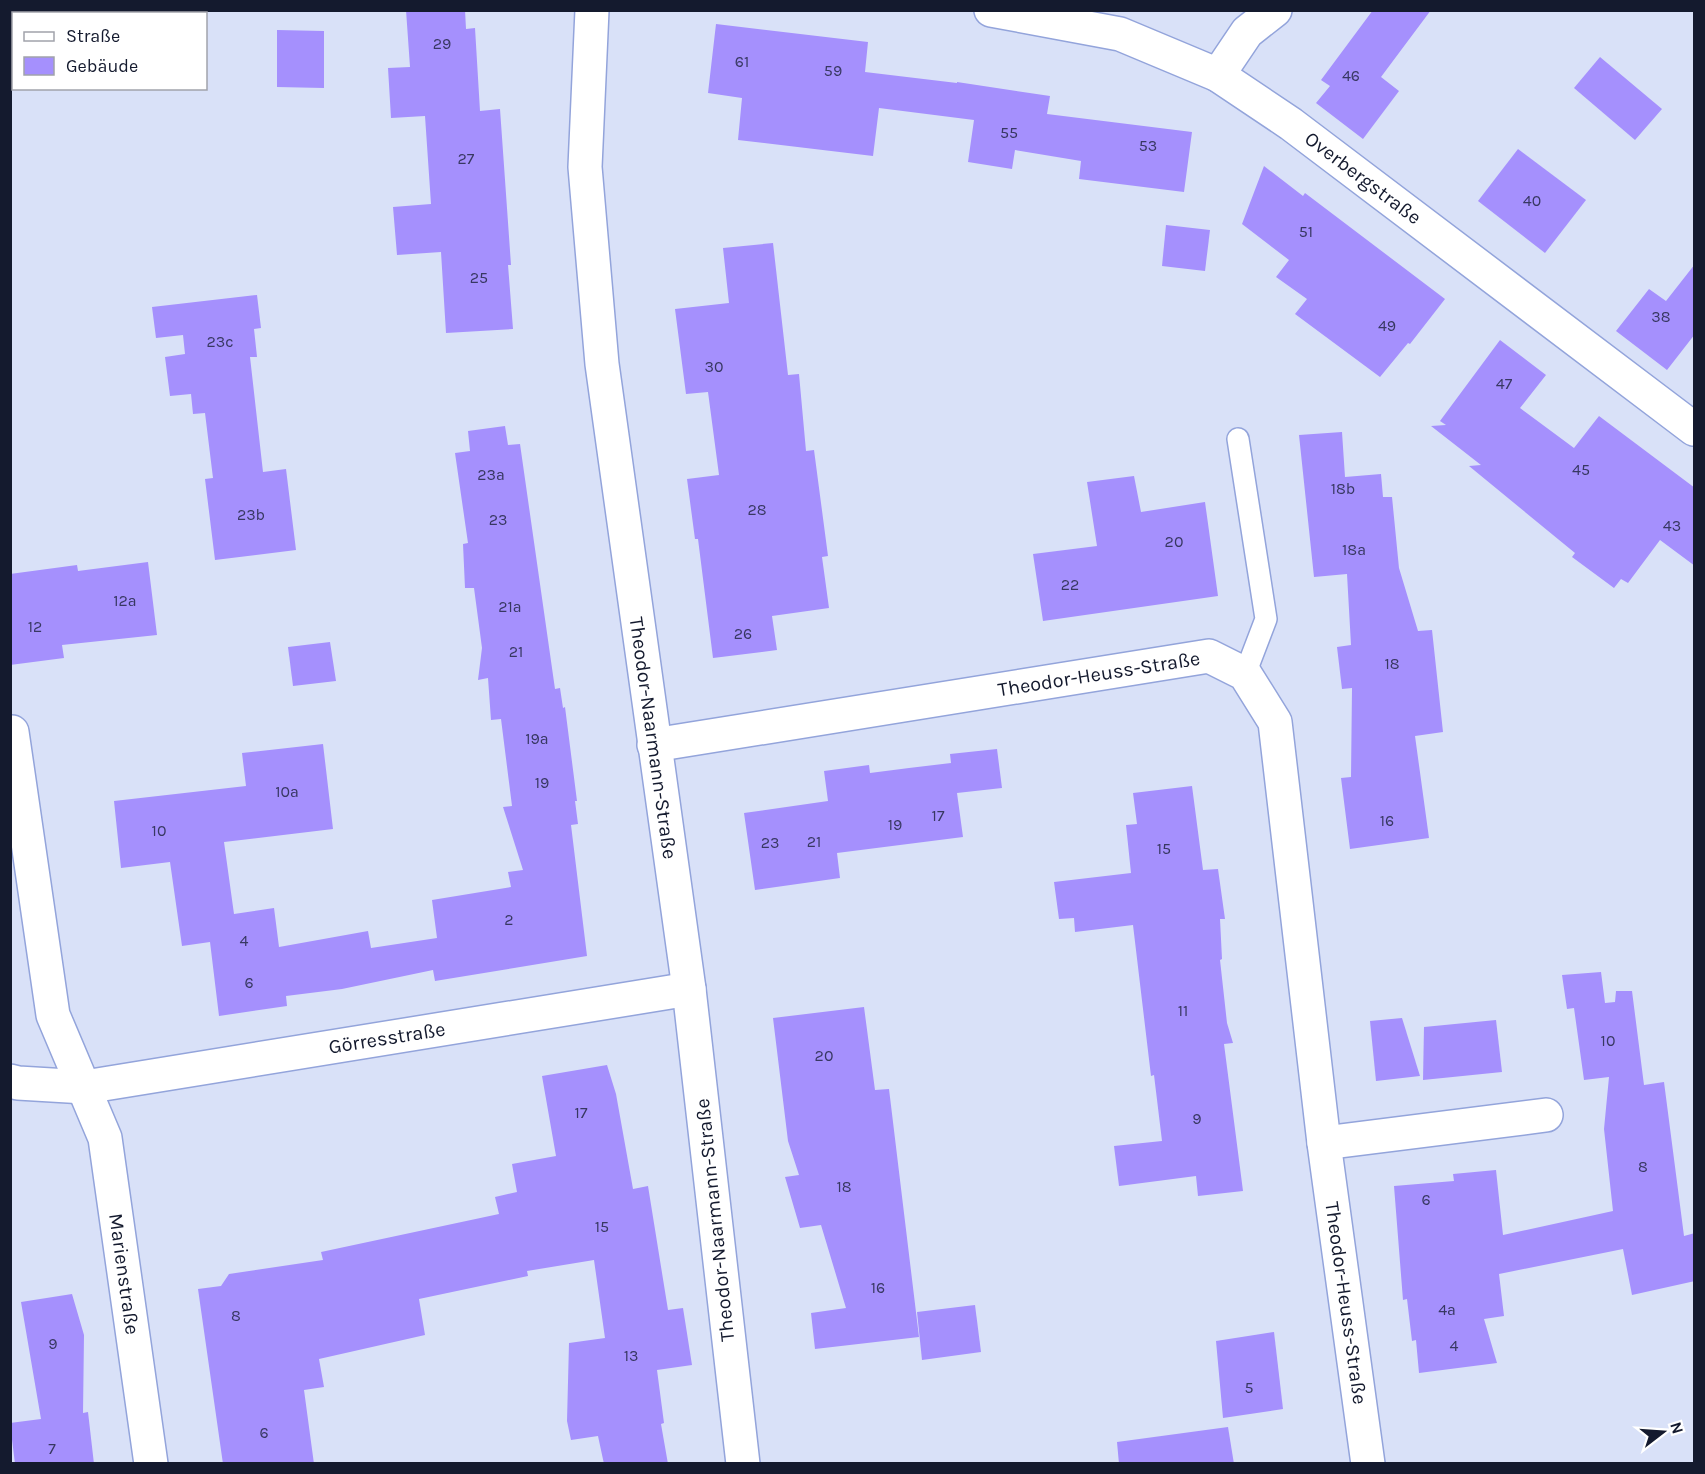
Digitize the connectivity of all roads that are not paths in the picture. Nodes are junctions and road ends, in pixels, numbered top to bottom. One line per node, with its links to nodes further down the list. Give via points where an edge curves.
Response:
1 (592, 10): 9 (street, Theodor-Naarmann-Straße, via 585,167 602,364)
2 (990, 10): 4 (street, Overbergstraße, via 1120,34)
3 (1275, 10): 4 (street, via 1247,32)
4 (1218, 75): 5 (street, Overbergstraße, via 1291,124)
5 (1695, 429)
6 (1238, 439): 7 (lane, via 1266,619)
7 (1245, 674): 9 (street, Theodor-Heuss-Straße, via 1209,656); 14 (street, Theodor-Heuss-Straße, via 1275,722)
8 (10, 732): 12 (street, Marienstraße, via 53,1014)
9 (654, 746): 10 (street, Theodor-Naarmann-Straße)
10 (689, 989): 12 (street, Görresstraße); 16 (street, Theodor-Naarmann-Straße)
11 (10, 1081): 12 (street)
12 (85, 1087): 15 (street, Marienstraße, via 105,1138)
13 (1546, 1115): 14 (street)
14 (1324, 1143): 17 (street, Theodor-Heuss-Straße)
15 (151, 1464)
16 (744, 1464)
17 (1368, 1464)

